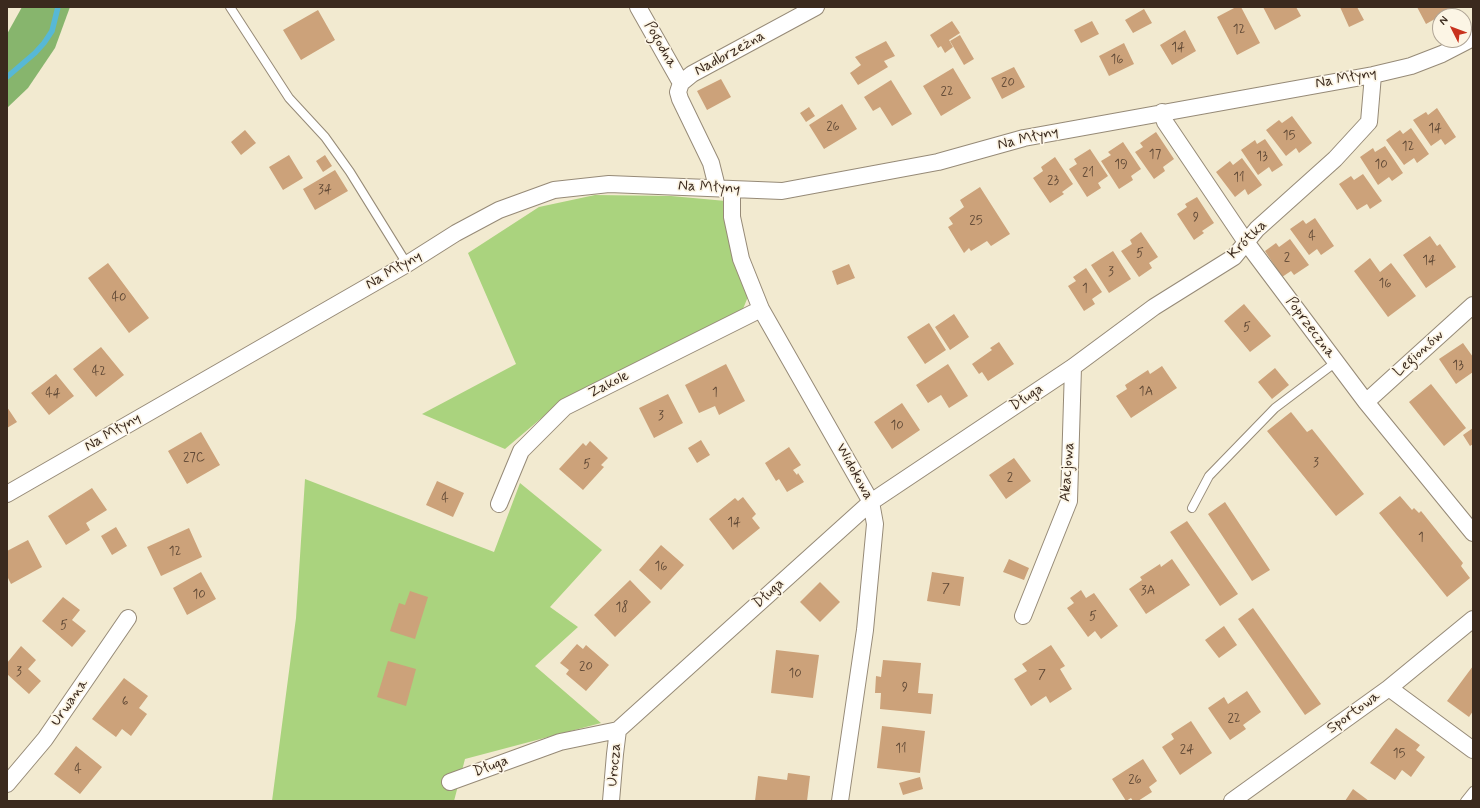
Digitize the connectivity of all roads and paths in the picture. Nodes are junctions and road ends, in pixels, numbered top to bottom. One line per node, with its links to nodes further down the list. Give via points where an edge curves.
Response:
1 (230, 7): 10 (lane, via 289,98 325,137 350,172)
2 (638, 7): 6 (street, Pogodna)
3 (816, 7): 6 (street, Nadbrzeżna)
4 (1473, 38): 5 (street, Na Młyny, via 1411,66)
5 (1373, 75): 7 (street, Na Młyny); 9 (street, Krótka, via 1369,122 1335,159)
6 (681, 82): 8 (street, Nadbrzeżna, via 678,92 680,99)
7 (1162, 112): 8 (street, Na Młyny, via 1024,138 938,162 782,191); 9 (street, Poprzeczna, via 1166,122)
8 (725, 189): 10 (street, Na Młyny, via 609,184 554,190 499,210); 12 (street, Widokowa, via 741,259)
9 (1246, 242): 13 (street, Poprzeczna); 14 (street, Krótka, via 1234,257 1154,307)
10 (407, 264): 16 (street, Na Młyny)
11 (1473, 305): 15 (street, Legionów)
12 (760, 309): 17 (street, Widokowa); 18 (street, Zakole, via 565,407 521,451)
13 (1336, 362): 15 (street, Poprzeczna); 19 (lane, via 1275,408 1209,476)
14 (1073, 367): 17 (street, Długa); 21 (street, Akacjowa, via 1069,501)
15 (1366, 402): 20 (street, Poprzeczna)
16 (7, 494)
17 (871, 502): 25 (street, Długa); 31 (street, Widokowa, via 875,524 866,623)
18 (499, 504)
19 (1192, 508)
20 (1473, 534)
21 (1023, 616)
22 (128, 618): 28 (street, Urwana, via 44,739)
23 (1473, 619): 24 (street, Sportowa)
24 (1388, 688): 26 (street); 32 (street, Sportowa)
25 (618, 730): 27 (street, Długa, via 560,742); 30 (street, Urocza)
26 (1473, 750)
27 (450, 782)
28 (7, 784)
29 (1473, 791): 33 (lane)
30 (611, 801)
31 (840, 801)
32 (1232, 801)
33 (1464, 801)

